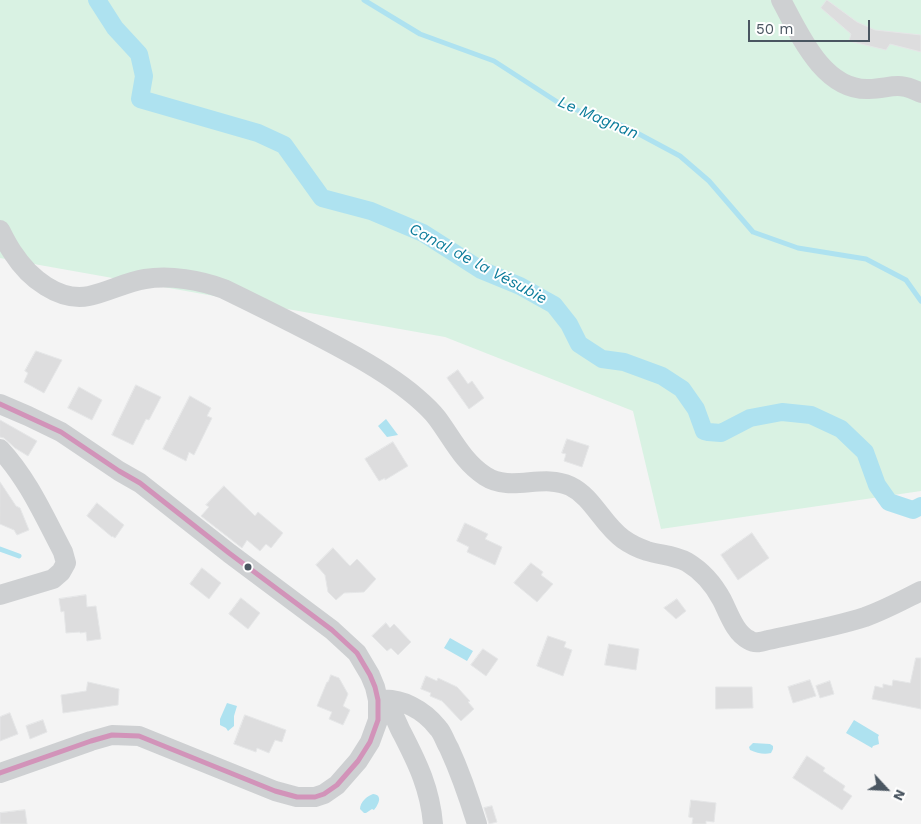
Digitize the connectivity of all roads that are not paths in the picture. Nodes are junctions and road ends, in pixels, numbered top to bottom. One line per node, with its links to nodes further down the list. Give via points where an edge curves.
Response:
1 (781, 0): 2 (street, via 815,59 833,78 852,87 909,87)
2 (921, 94)
3 (0, 230): 6 (street, via 29,273 58,293 91,296 146,279 193,281 213,285 314,333 415,396 436,416 474,468 487,478 504,484 543,481 570,486 589,500 623,539 698,569 708,578 736,626 750,641 768,640 866,617)
4 (0, 404): 8 (street, via 61,432 140,483 332,630 357,653 370,675)
5 (0, 449): 7 (street, via 29,487 66,563 53,579)
6 (921, 591)
7 (0, 595)
8 (378, 703): 9 (street, via 374,732 358,761 337,785 315,797 297,797 275,791 139,736 112,735); 10 (street, via 393,714 412,753 426,784); 11 (street, via 387,699 411,706 440,729)
9 (0, 773)
10 (433, 824)
11 (477, 824)

